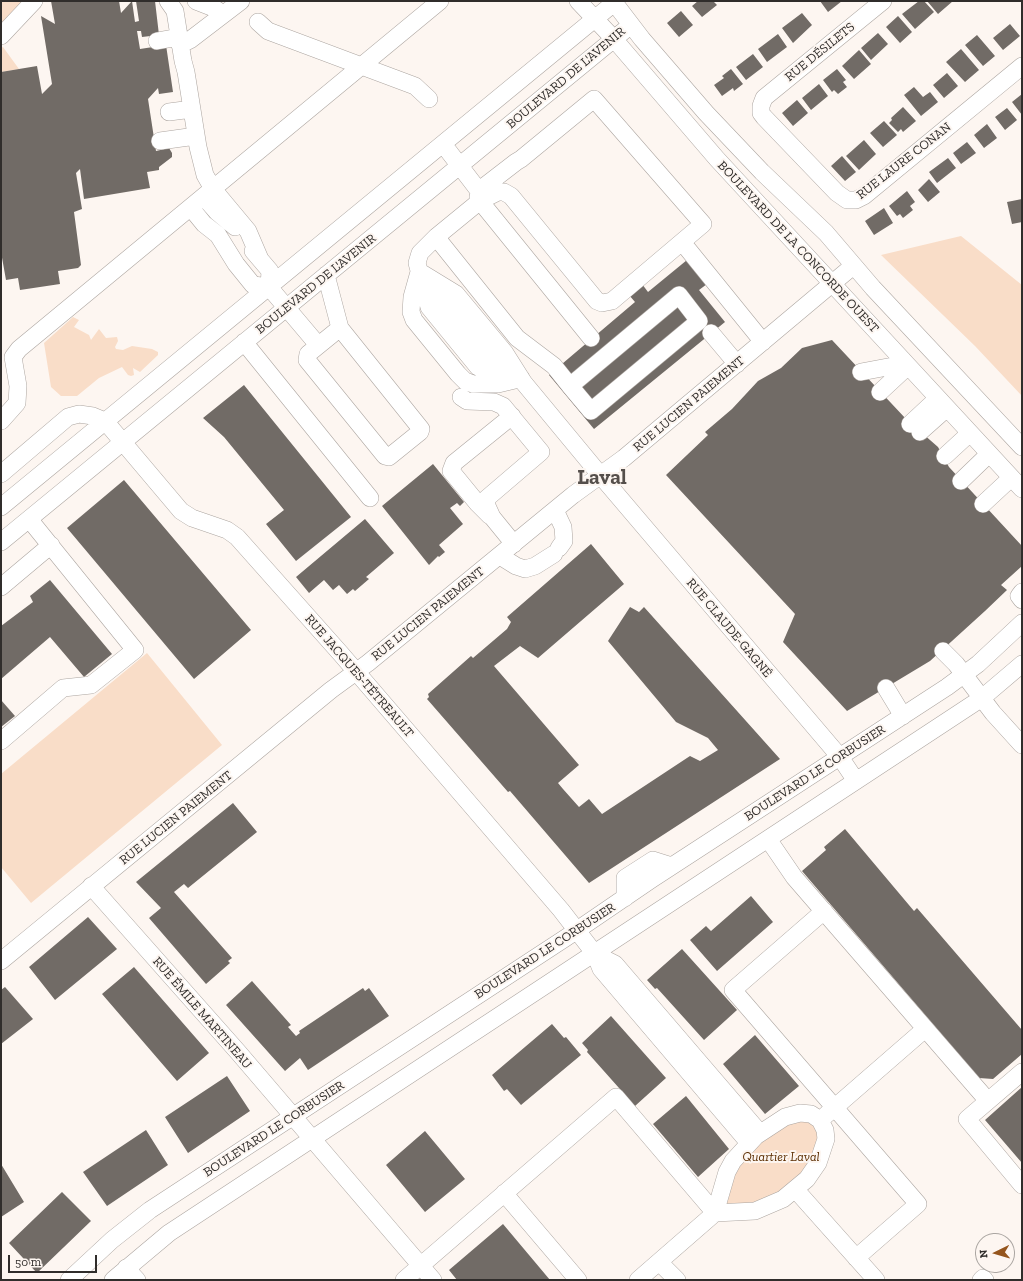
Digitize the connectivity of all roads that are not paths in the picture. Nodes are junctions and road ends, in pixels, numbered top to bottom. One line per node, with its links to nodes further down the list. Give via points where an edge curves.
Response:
1 (34, 1): 13 (street)
2 (168, 1): 16 (street, via 175,11)
3 (196, 1): 9 (street)
4 (440, 1): 17 (street)
5 (578, 1): 10 (street, BOULEVARD DE LA CONCORDE OUEST)
6 (883, 1): 20 (street, RUE DÉSILETS, via 764,98)
7 (238, 2): 9 (street)
8 (614, 2): 10 (street, BOULEVARD DE L'AVENIR); 12 (street, BOULEVARD DE LA CONCORDE OUEST)
9 (222, 14): 16 (street, via 190,40)
10 (594, 19): 14 (street, BOULEVARD DE LA CONCORDE OUEST); 25 (street, BOULEVARD DE L'AVENIR)
11 (258, 22): 17 (street, via 268,31)
12 (630, 25): 14 (street, BOULEVARD DE L'AVENIR); 32 (street, BOULEVARD DE LA CONCORDE OUEST, via 706,113 762,172 816,222)
13 (1, 36)
14 (614, 39): 26 (street, BOULEVARD DE L'AVENIR); 35 (street, BOULEVARD DE LA CONCORDE OUEST, via 713,154)
15 (157, 41): 16 (street)
16 (180, 41): 21 (street)
17 (362, 66): 19 (street, via 415,86); 28 (street)
18 (1022, 66): 20 (street, RUE LAURE CONAN, via 864,196 853,201 837,193 764,117)
19 (429, 99)
20 (761, 106)
21 (192, 109): 22 (street); 23 (street)
22 (169, 112)
23 (196, 136): 24 (street); 28 (street, via 205,175)
24 (160, 141)
25 (443, 144): 26 (street); 36 (street, BOULEVARD DE L'AVENIR)
26 (460, 166): 27 (street); 34 (street, BOULEVARD DE L'AVENIR)
27 (479, 196): 29 (street); 30 (street, via 498,192 511,196 599,302 612,300); 30 (street, via 516,162 594,99 703,224); 40 (street)
28 (202, 198): 31 (street, via 232,223); 31 (street, via 248,231); 36 (street, via 204,224 212,240 254,284); 53 (street, via 15,353 19,398 15,408)
29 (436, 237): 33 (street, via 420,254 417,262); 48 (street, via 517,338 554,366)
30 (682, 242): 42 (street)
31 (260, 260): 36 (street, via 270,271)
32 (854, 266): 35 (street, RUE LUCIEN PAIEMENT); 58 (street, BOULEVARD DE LA CONCORDE OUEST)
33 (420, 272): 47 (street, RUE CLAUDE-GAGNÉ, via 447,295 502,361); 47 (street, via 412,298 413,316 458,374 473,384 498,384)
34 (326, 275): 37 (street, BOULEVARD DE L'AVENIR); 38 (street)
35 (833, 284): 42 (street, RUE LUCIEN PAIEMENT); 44 (street, BOULEVARD DE LA CONCORDE OUEST)
36 (269, 287): 37 (street); 54 (street, BOULEVARD DE L'AVENIR)
37 (286, 308): 41 (street, BOULEVARD DE L'AVENIR); 43 (street)
38 (340, 328): 43 (street); 43 (street, via 420,428 420,432 392,456 385,456 307,360 308,354)
39 (712, 333): 45 (street)
40 (591, 338)
41 (244, 342): 57 (street, BOULEVARD DE L'AVENIR); 65 (street)
42 (763, 342): 45 (street, RUE LUCIEN PAIEMENT)
43 (318, 345)
44 (905, 362): 46 (street); 49 (street); 51 (street, BOULEVARD DE LA CONCORDE OUEST)
45 (737, 364): 62 (street, RUE LUCIEN PAIEMENT)
46 (861, 372)
47 (521, 378): 62 (street, RUE CLAUDE-GAGNÉ)
48 (570, 386): 48 (street, via 591,411 699,320 679,295)
49 (880, 392)
50 (461, 397): 52 (street, via 468,401 501,404)
51 (942, 403): 55 (street); 56 (street, BOULEVARD DE LA CONCORDE OUEST)
52 (512, 416): 69 (street, via 541,452 486,497 486,504); 69 (street, via 480,443 471,443 449,462 451,471)
53 (1, 421)
54 (105, 421): 57 (street, RUE JACQUES-TÉTREAULT); 61 (street, via 85,415 68,417); 67 (street, BOULEVARD DE L'AVENIR)
55 (915, 428)
56 (970, 433): 59 (street, BOULEVARD DE LA CONCORDE OUEST); 60 (street)
57 (122, 442): 70 (street, BOULEVARD DE L'AVENIR); 81 (street, RUE JACQUES-TÉTREAULT, via 181,511 192,518 227,530 237,537)
58 (1022, 447)
59 (989, 454): 63 (street); 64 (street, BOULEVARD DE LA CONCORDE OUEST)
60 (945, 456)
61 (1, 474)
62 (601, 476): 68 (street, RUE LUCIEN PAIEMENT); 88 (street, RUE CLAUDE-GAGNÉ)
63 (961, 481)
64 (1017, 483): 66 (street)
65 (370, 498)
66 (983, 504)
67 (1, 506)
68 (555, 510): 72 (street, RUE LUCIEN PAIEMENT); 74 (street, via 563,528 564,541 557,551 535,566 525,569)
69 (492, 517): 72 (street)
70 (29, 519): 71 (street, BOULEVARD DE L'AVENIR); 73 (street)
71 (1, 542)
72 (514, 544): 74 (street, RUE LUCIEN PAIEMENT)
73 (51, 545): 75 (street); 86 (street, via 135,650 91,685 63,688)
74 (500, 556): 81 (street, RUE LUCIEN PAIEMENT)
75 (1, 587)
76 (1022, 592): 77 (street, via 1019,596)
77 (1022, 600)
78 (1022, 623): 82 (street, BOULEVARD LE CORBUSIER)
79 (942, 651): 82 (street)
80 (1022, 664): 84 (street)
81 (356, 672): 91 (street, RUE LUCIEN PAIEMENT); 93 (street, RUE JACQUES-TÉTREAULT)
82 (964, 674): 84 (street); 85 (street, BOULEVARD LE CORBUSIER)
83 (886, 688): 85 (street)
84 (982, 698): 87 (street); 89 (street)
85 (903, 716): 88 (street, BOULEVARD LE CORBUSIER)
86 (1, 741)
87 (1022, 745)
88 (840, 757): 89 (street, RUE CLAUDE-GAGNÉ); 93 (street, BOULEVARD LE CORBUSIER)
89 (856, 781): 90 (street)
90 (768, 839): 92 (street, via 794,877); 94 (street)
91 (91, 886): 95 (street, RUE LUCIEN PAIEMENT); 100 (street, RUE ÉMILE MARTINEAU)
92 (824, 911): 96 (street); 99 (street, via 733,990)
93 (577, 930): 94 (street, RUE JACQUES-TÉTREAULT); 100 (street, BOULEVARD LE CORBUSIER)
94 (595, 954): 102 (street, RUE JACQUES-TÉTREAULT, via 601,969 633,996); 103 (street)
95 (1, 961)
96 (925, 1029): 98 (street); 99 (street)
97 (1022, 1072): 98 (street)
98 (988, 1101): 104 (street, via 967,1119)
99 (834, 1107): 101 (street); 108 (street, via 918,1204)
100 (292, 1117): 103 (street, RUE ÉMILE MARTINEAU); 112 (street, BOULEVARD LE CORBUSIER, via 150,1210 112,1240)
101 (820, 1120): 102 (street, via 811,1114 800,1113 785,1117); 105 (street, via 826,1139 823,1151 807,1179)
102 (754, 1138): 107 (street, via 727,1172)
103 (312, 1139): 110 (street, RUE ÉMILE MARTINEAU); 111 (street, via 169,1233)
104 (1022, 1185)
105 (795, 1189): 107 (street, via 783,1199 755,1211); 108 (street)
106 (504, 1194): 107 (street, via 616,1097); 110 (street); 116 (street)
107 (715, 1213): 109 (street)
108 (856, 1258): 119 (street)
109 (659, 1262): 117 (street); 118 (street)
110 (421, 1266): 114 (street); 115 (street, RUE ÉMILE MARTINEAU)
111 (131, 1274): 113 (street)
112 (69, 1280)
113 (113, 1280)
114 (404, 1280)
115 (433, 1280)
116 (578, 1280)
117 (638, 1280)
118 (677, 1280)
119 (876, 1280)
120 (981, 1280): 121 (street)
121 (985, 1280)

